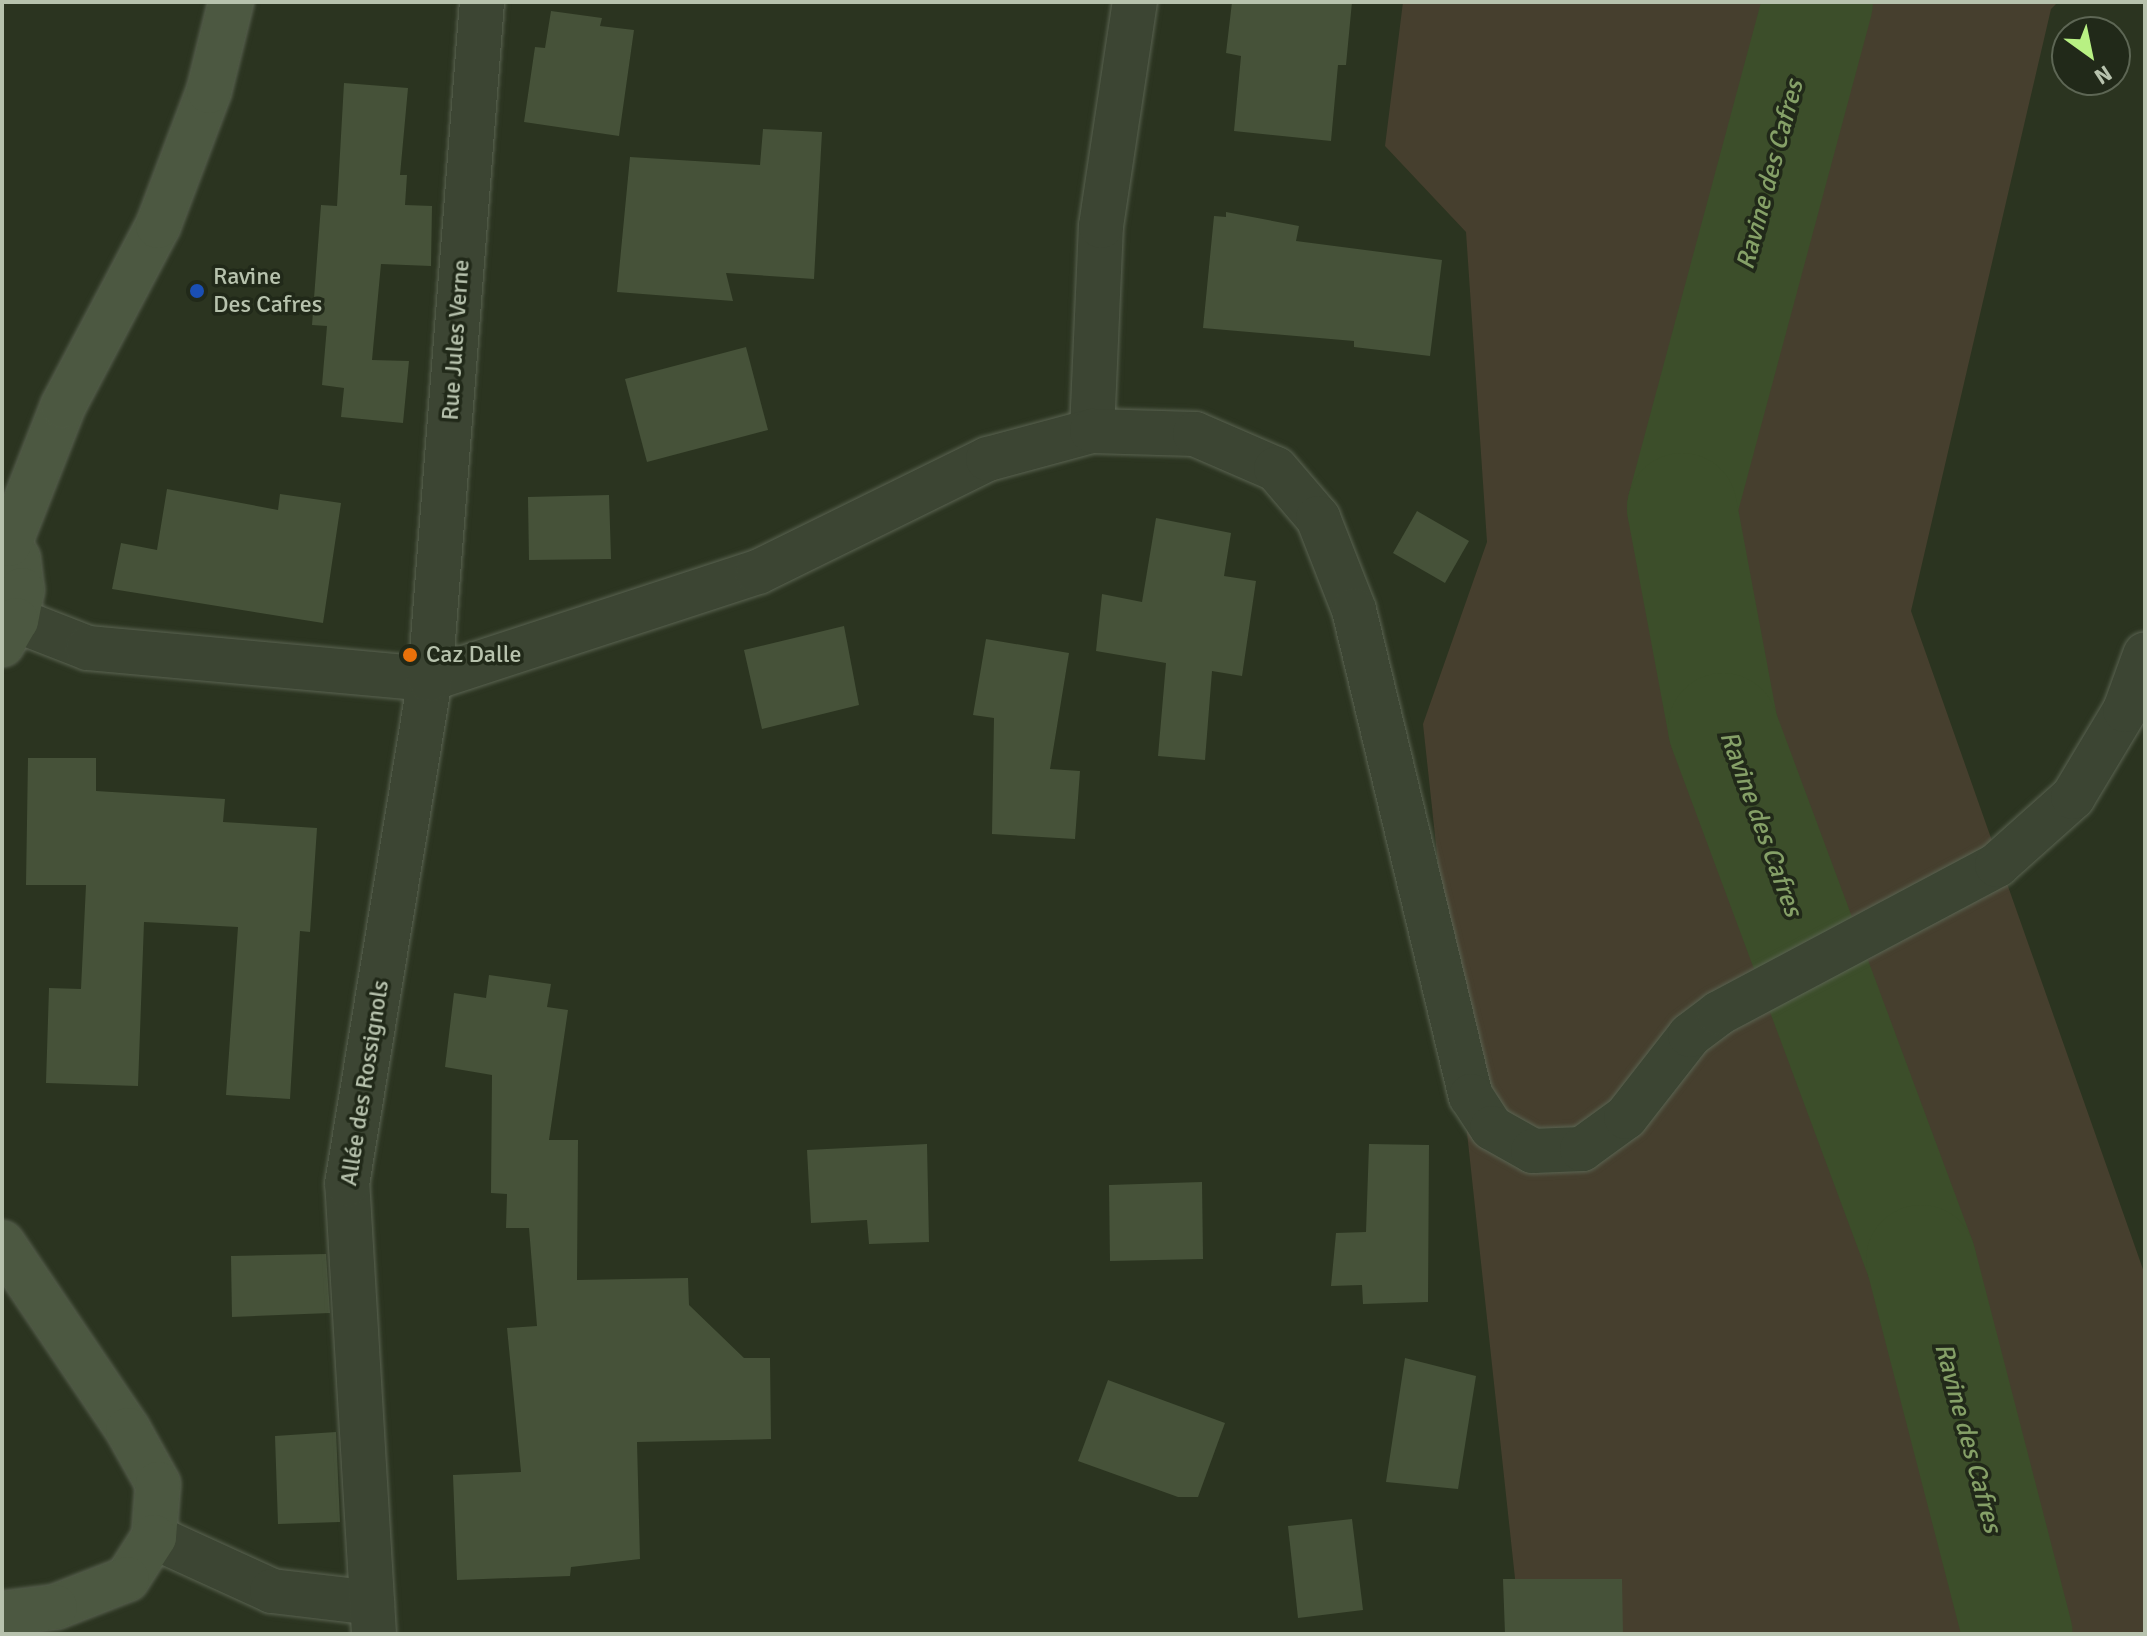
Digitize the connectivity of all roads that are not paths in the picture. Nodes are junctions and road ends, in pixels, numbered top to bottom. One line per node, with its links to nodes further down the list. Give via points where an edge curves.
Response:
1 (231, 2): 4 (main road, via 209,91 158,226)
2 (482, 2): 10 (street, Rue Jules Verne)
3 (1135, 2): 5 (street, via 1101,226)
4 (63, 406): 6 (main road); 7 (main road)
5 (1092, 431): 9 (street, via 1195,434 1276,469 1318,518 1354,610 1471,1096 1492,1128 1533,1151 1582,1149 1626,1117 1690,1035 1719,1013 1997,865 2073,797 2125,710); 10 (street, via 988,459 758,572)
6 (2, 463)
7 (6, 538): 8 (main road, via 18,559 22,590)
8 (9, 632): 10 (street, via 88,648)
9 (2145, 655)
10 (430, 679): 14 (street, Allée des Rossignols, via 347,1184)
11 (2, 1243): 12 (main road, via 128,1430 158,1484)
12 (154, 1537): 13 (main road, via 127,1579 55,1607); 14 (street, via 272,1591)
13 (2, 1614)
14 (373, 1619)

